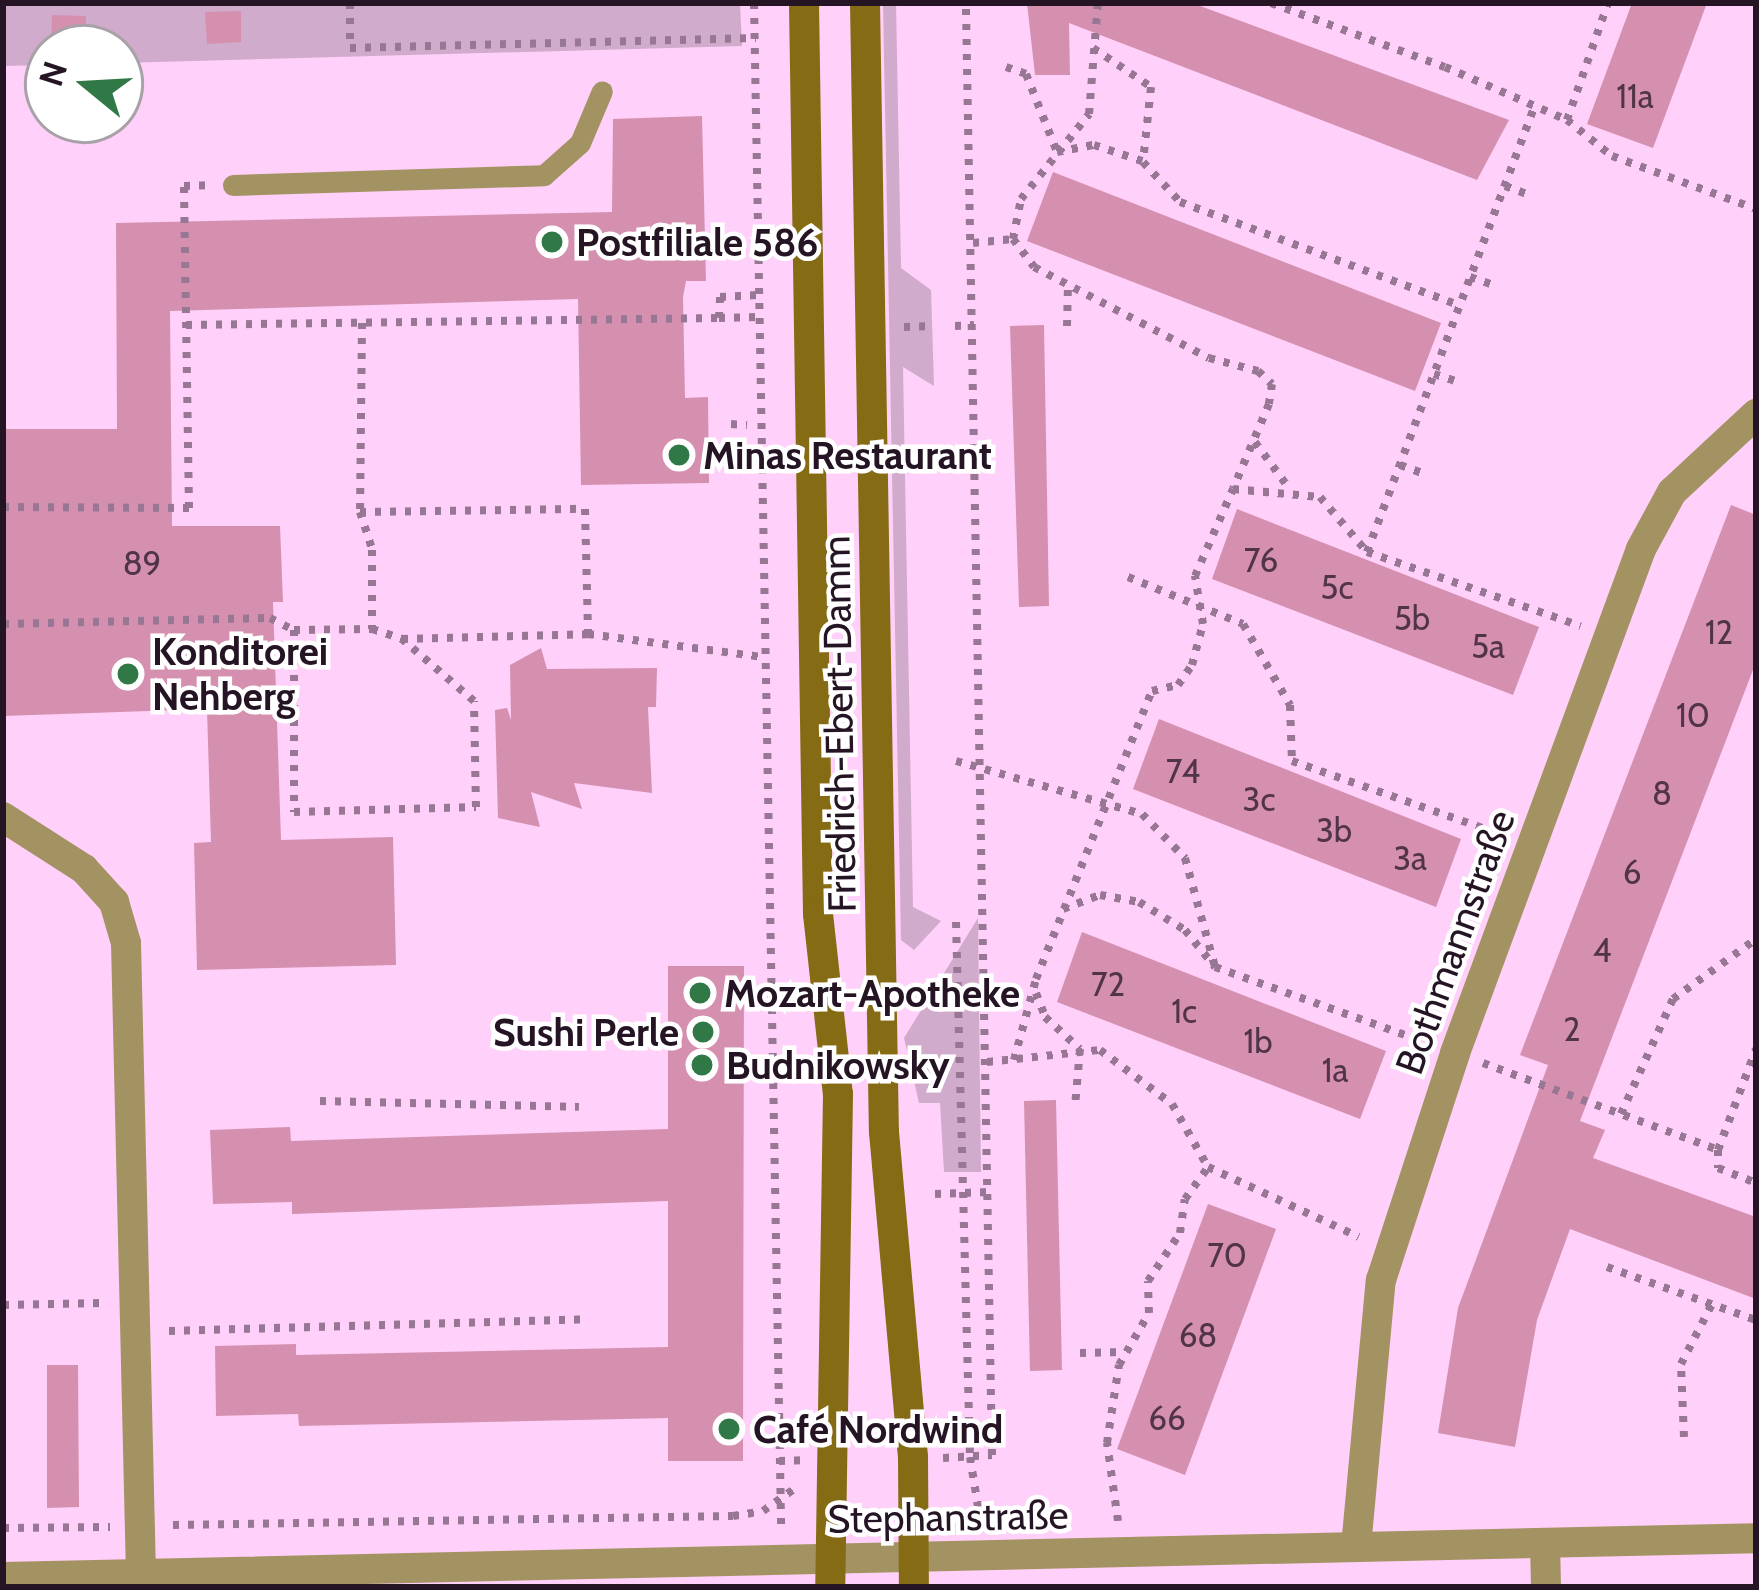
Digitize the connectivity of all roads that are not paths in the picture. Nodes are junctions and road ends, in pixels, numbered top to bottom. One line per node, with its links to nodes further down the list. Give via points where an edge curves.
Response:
1 (804, 3): 11 (main road, Friedrich-Ebert-Damm, via 818,914 838,1094)
2 (866, 3): 10 (main road, Friedrich-Ebert-Damm, via 884,1132)
3 (602, 91): 4 (lane, via 580,143 544,175)
4 (232, 184)
5 (1756, 414): 9 (street, Bothmannstraße, via 1672,492 1454,1053 1388,1250)
6 (3, 818): 12 (street, via 84,869 114,902 126,943)
7 (1756, 1538): 8 (street, Stephanstraße)
8 (1545, 1543): 9 (street, Stephanstraße); 14 (street)
9 (1356, 1547): 10 (street, Stephanstraße, via 1122,1552)
10 (914, 1572): 11 (street, Stephanstraße)
11 (830, 1573): 12 (street, Stephanstraße)
12 (141, 1574): 13 (street, Stephanstraße)
13 (3, 1577)
14 (1546, 1587)

